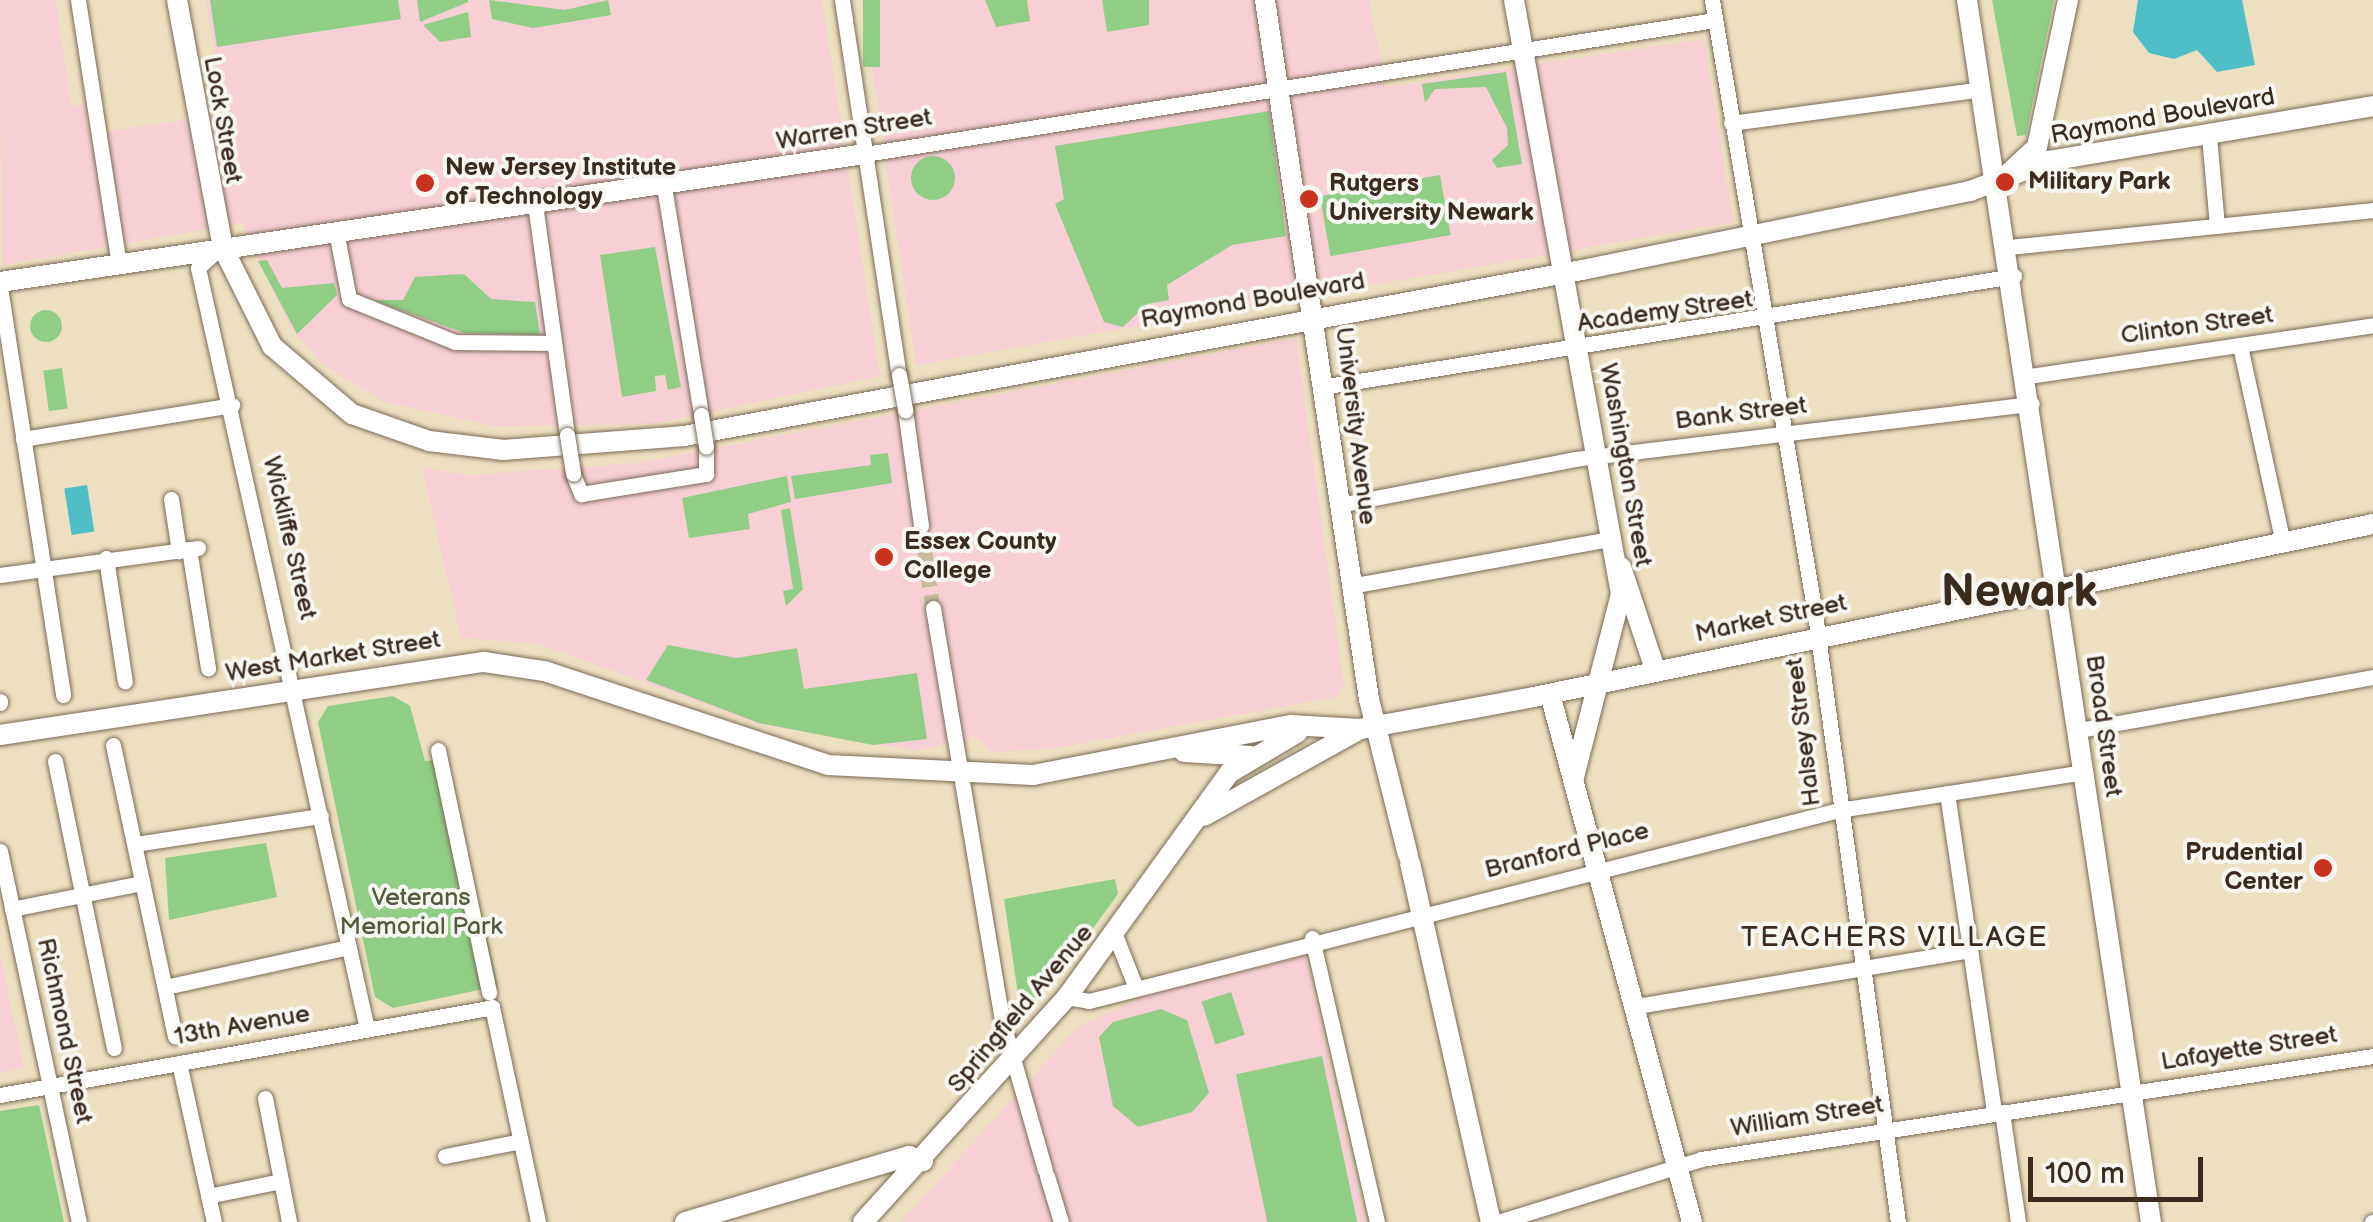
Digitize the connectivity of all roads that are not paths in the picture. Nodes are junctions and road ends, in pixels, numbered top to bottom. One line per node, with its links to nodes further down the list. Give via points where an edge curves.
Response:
1 (78, 0): 26 (street)
2 (177, 0): 24 (main road, Lock Street)
3 (842, 0): 16 (street)
4 (1265, 0): 11 (main road, University Avenue)
5 (1514, 0): 10 (main road, Washington Street)
6 (1712, 0): 9 (street, Halsey Street)
7 (1967, 0): 12 (main road, Broad Street)
8 (2068, 0): 17 (main road, via 2037,146)
9 (1715, 20): 10 (street, Warren Street); 14 (street, Halsey Street)
10 (1522, 50): 11 (street, Warren Street); 27 (main road, Washington Street)
11 (1281, 86): 16 (street, Warren Street); 30 (main road, University Avenue)
12 (1980, 89): 14 (street); 17 (main road, Broad Street)
13 (2373, 106): 15 (main road, Raymond Boulevard)
14 (1731, 123): 23 (street, Halsey Street)
15 (2209, 136): 17 (main road, Raymond Boulevard, via 2049,162); 21 (street)
16 (865, 154): 18 (main road, Warren Street); 46 (street, bridge)
17 (1997, 182): 23 (main road, Raymond Boulevard); 25 (main road, Broad Street)
18 (664, 186): 19 (main road, Warren Street); 33 (street, bridge, via 710,470 574,482)
19 (535, 204): 22 (main road, Warren Street); 33 (street)
20 (2373, 210): 21 (street)
21 (2217, 226): 25 (street)
22 (336, 231): 24 (main road, Warren Street); 33 (street, via 349,299 454,342)
23 (1749, 237): 27 (main road, Raymond Boulevard); 31 (street, Halsey Street)
24 (222, 248): 26 (main road, Warren Street); 30 (main road, Raymond Boulevard, via 262,332 328,400 402,434 503,450 684,436); 39 (street, Wickliffe Street, via 198,268)
25 (2009, 248): 28 (main road, Broad Street)
26 (119, 264): 29 (main road, Warren Street)
27 (1564, 273): 30 (main road, Raymond Boulevard); 35 (main road, Washington Street)
28 (2014, 276): 31 (street, Academy Street); 36 (main road, Broad Street)
29 (0, 284): 41 (street)
30 (1316, 315): 37 (main road, University Avenue)
31 (1761, 324): 35 (street, Academy Street); 40 (street, Halsey Street)
32 (2373, 325): 34 (street, Clinton Street)
33 (554, 343)
34 (2240, 346): 36 (street, Clinton Street); 48 (street)
35 (1579, 350): 37 (street, Academy Street); 42 (main road, Washington Street)
36 (2028, 376): 38 (main road, Broad Street)
37 (1321, 388): 44 (main road, University Avenue)
38 (2032, 404): 40 (street, Bank Street); 54 (main road, Broad Street)
39 (232, 406): 41 (street); 63 (street, Wickliffe Street)
40 (1782, 434): 42 (street, Bank Street); 57 (street, Halsey Street)
41 (23, 438): 52 (street)
42 (1597, 456): 44 (street, Bank Street); 47 (main road, Washington Street)
43 (170, 500): 49 (street)
44 (1339, 505): 55 (main road, University Avenue)
45 (2373, 524): 48 (main road, Market Street)
46 (921, 526)
47 (1613, 538): 51 (main road, Washington Street); 55 (street)
48 (2283, 542): 54 (main road, Market Street)
49 (188, 549): 50 (street); 58 (street)
50 (106, 558): 52 (street); 61 (street)
51 (1618, 560): 59 (main road); 62 (main road, Washington Street, via 1620,606)
52 (43, 568): 53 (street); 65 (street)
53 (0, 575)
54 (2058, 584): 57 (main road, Market Street); 68 (main road, Broad Street)
55 (1350, 586): 66 (main road, University Avenue)
56 (932, 608): 77 (street)
57 (1818, 635): 59 (main road, Market Street); 80 (street, Halsey Street)
58 (208, 668)
59 (1655, 669): 62 (main road, Market Street)
60 (2373, 677): 68 (street)
61 (126, 682)
62 (1602, 682): 64 (main road, Market Street); 78 (main road, Washington Street)
63 (296, 689): 69 (main road, West Market Street); 77 (main road, West Market Street, via 446,663 521,666 790,757); 81 (street, Wickliffe Street)
64 (1550, 694): 66 (main road, Market Street); 78 (main road)
65 (63, 695)
66 (1368, 728): 67 (main road, Market Street); 72 (main road, Springfield Avenue); 89 (main road, University Avenue)
67 (1306, 729): 73 (main road, Market Street, via 1203,740); 74 (main road)
68 (2079, 730): 76 (main road, Broad Street)
69 (0, 735)
70 (113, 745): 83 (street)
71 (438, 750): 98 (street)
72 (1319, 750): 74 (main road, Market Street); 82 (main road, Springfield Avenue)
73 (1184, 752): 74 (main road, Market Street); 77 (main road, Market Street)
74 (1250, 756): 82 (main road, Springfield Avenue, via 1208,800)
75 (55, 762): 87 (street)
76 (2085, 772): 79 (street, Branford Place); 107 (main road, Broad Street)
77 (960, 777): 105 (street)
78 (1574, 777): 85 (main road)
79 (1948, 793): 80 (street, Branford Place); 93 (street)
80 (1839, 810): 85 (street, Branford Place); 94 (street, Halsey Street)
81 (321, 816): 83 (street); 92 (street, Wickliffe Street)
82 (1204, 816): 90 (main road, Springfield Avenue)
83 (135, 844): 86 (street)
84 (0, 852): 88 (street, Richmond Street)
85 (1600, 869): 89 (street, Branford Place); 99 (main road)
86 (142, 883): 87 (street); 96 (street)
87 (82, 896): 88 (street); 102 (street)
88 (12, 909): 106 (street, Richmond Street)
89 (1421, 912): 91 (street, Branford Place); 126 (main road, University Avenue)
90 (1115, 935): 95 (street); 97 (main road, Springfield Avenue)
91 (1312, 938): 95 (street, Branford Place); 125 (street)
92 (349, 947): 96 (street); 100 (street, Wickliffe Street)
93 (1970, 950): 94 (street); 110 (street)
94 (1861, 964): 99 (street); 111 (street, Halsey Street)
95 (1134, 983): 97 (street, Branford Place, via 1089,1001)
96 (165, 987): 101 (street)
97 (1067, 998): 105 (main road, Springfield Avenue)
98 (491, 1000): 100 (street, 13th Avenue); 112 (street)
99 (1637, 1006): 115 (main road)
100 (367, 1030): 104 (street, 13th Avenue)
101 (176, 1036)
102 (114, 1048)
103 (2373, 1056): 107 (street, Lafayette Street)
104 (179, 1063): 106 (street, 13th Avenue); 117 (street)
105 (1012, 1063): 114 (main road, Springfield Avenue); 124 (street)
106 (51, 1086): 108 (street, 13th Avenue); 118 (street, Richmond Street)
107 (2133, 1092): 110 (street, William Street); 130 (main road, Broad Street)
108 (0, 1094)
109 (265, 1098): 116 (street)
110 (1998, 1112): 111 (street, William Street); 129 (street)
111 (1884, 1130): 115 (street, William Street); 128 (street, Halsey Street)
112 (520, 1136): 113 (street); 121 (street)
113 (444, 1152)
114 (923, 1161): 122 (main road, via 909,1156); 123 (main road, Springfield Avenue)
115 (1678, 1168): 126 (street, William Street); 127 (main road)
116 (281, 1181): 117 (street); 120 (street)
117 (208, 1196): 119 (street)
118 (80, 1222)
119 (214, 1222)
120 (289, 1222)
121 (538, 1222)
122 (684, 1222)
123 (863, 1222)
124 (1060, 1222)
125 (1377, 1222)
126 (1494, 1222)
127 (1692, 1222)
128 (1898, 1222)
129 (2018, 1222)
130 (2151, 1222)

